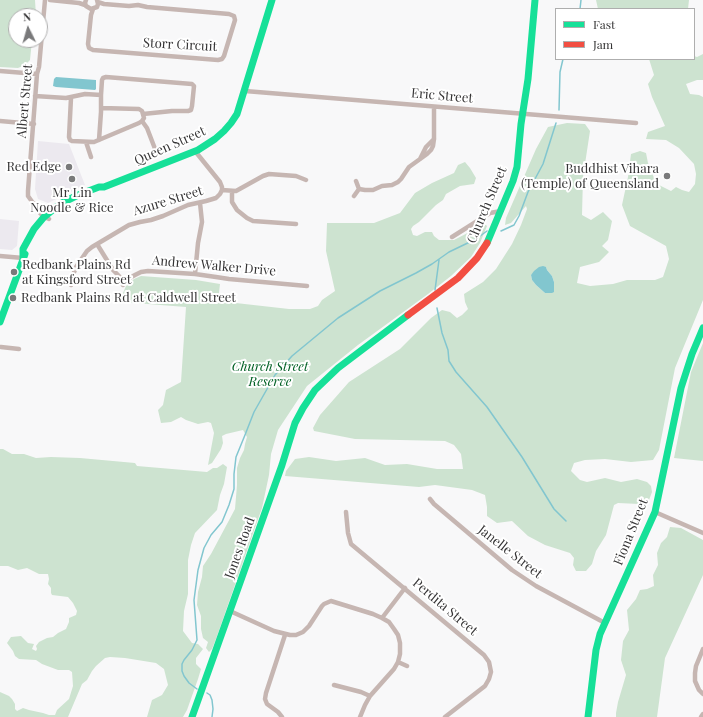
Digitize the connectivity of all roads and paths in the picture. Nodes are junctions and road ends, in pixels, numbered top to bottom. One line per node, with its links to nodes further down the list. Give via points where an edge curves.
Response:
1 (45, 0): 10 (street, Albert Street)
2 (50, 0): 5 (street)
3 (272, 0): 11 (street, Queen Street)
4 (535, 0): 18 (street, Church Street)
5 (86, 2): 8 (street)
6 (98, 2): 7 (street, Storr Circuit, via 129,6); 8 (street)
7 (138, 2): 8 (street, Storr Circuit, via 144,7 234,16 224,56 218,60 93,50 88,44)
8 (91, 9)
9 (0, 71): 10 (street)
10 (37, 74): 13 (street, Albert Street)
11 (245, 91): 15 (street, Eric Street); 25 (street, Queen Street, via 237,114 224,131)
12 (101, 94): 14 (street, via 85,94); 16 (street); 17 (street, via 102,80 106,77 194,86 191,110)
13 (36, 96): 14 (street); 22 (street, Albert Street)
14 (71, 98): 24 (street, via 70,140)
15 (434, 106): 18 (street, Eric Street); 30 (street, via 434,139 420,159 409,167 402,179 373,190)
16 (101, 108): 17 (street, via 140,109); 23 (street)
17 (143, 114): 20 (street)
18 (523, 114): 21 (street, Eric Street); 35 (street, Church Street, via 517,167)
19 (0, 121): 22 (street)
20 (142, 122): 23 (street); 26 (street)
21 (636, 123)
22 (34, 124): 36 (street, Albert Street, via 28,196 34,207)
23 (99, 140): 24 (street)
24 (86, 142): 27 (street)
25 (195, 151): 31 (street, Azure Street, via 220,182); 36 (street, Queen Street, via 104,186)
26 (157, 154)
27 (91, 157)
28 (306, 180): 32 (street, via 296,176 265,174)
29 (356, 181): 30 (street)
30 (359, 189): 33 (street)
31 (222, 190): 32 (street); 34 (street, Azure Street, via 216,198)
32 (232, 191): 37 (street, via 232,202 236,210 253,222)
33 (354, 196)
34 (200, 203): 39 (street, Azure Street, via 129,225); 42 (street, via 202,222)
35 (500, 211): 38 (street, via 490,213); 50 (street, Church Street, via 487,243 467,269 338,368)
36 (47, 216): 41 (street, Queen Street, via 30,235)
37 (296, 224)
38 (452, 237)
39 (97, 244): 42 (street, Andrew Walker Drive, via 124,283 148,270); 43 (street, Azure Street, via 92,246 80,261)
40 (0, 256): 41 (street)
41 (23, 258): 45 (street, Queen Street)
42 (195, 274): 44 (street, Andrew Walker Drive, via 229,280)
43 (71, 285)
44 (307, 286)
45 (2, 309): 46 (street, Queen Street)
46 (0, 322)
47 (703, 328): 53 (street, Fiona Street, via 680,394)
48 (0, 347): 49 (street)
49 (19, 349)
50 (315, 390): 56 (street, Jones Road, via 295,423)
51 (430, 499): 58 (street, Janelle Street, via 512,570 536,586)
52 (346, 512): 55 (street, Perdita Street, via 352,544)
53 (655, 512): 54 (street); 58 (street, Fiona Street)
54 (703, 533)
55 (405, 588): 57 (street); 70 (street, Perdita Street, via 489,662 491,672 485,686)
56 (230, 611): 59 (street); 67 (street, Jones Road)
57 (382, 618): 59 (street, via 331,601 322,606 303,632); 61 (street, via 389,622 398,635)
58 (605, 623): 71 (street, Fiona Street, via 596,650)
59 (285, 635): 68 (street, via 266,694 267,704)
60 (703, 649): 64 (street, via 695,673 695,681)
61 (398, 662): 62 (street); 65 (street)
62 (408, 666)
63 (334, 684): 65 (street)
64 (703, 694)
65 (370, 696): 69 (street)
66 (703, 714): 72 (street)
67 (192, 717)
68 (282, 717)
69 (360, 717)
70 (445, 717)
71 (588, 717)
72 (700, 717)

